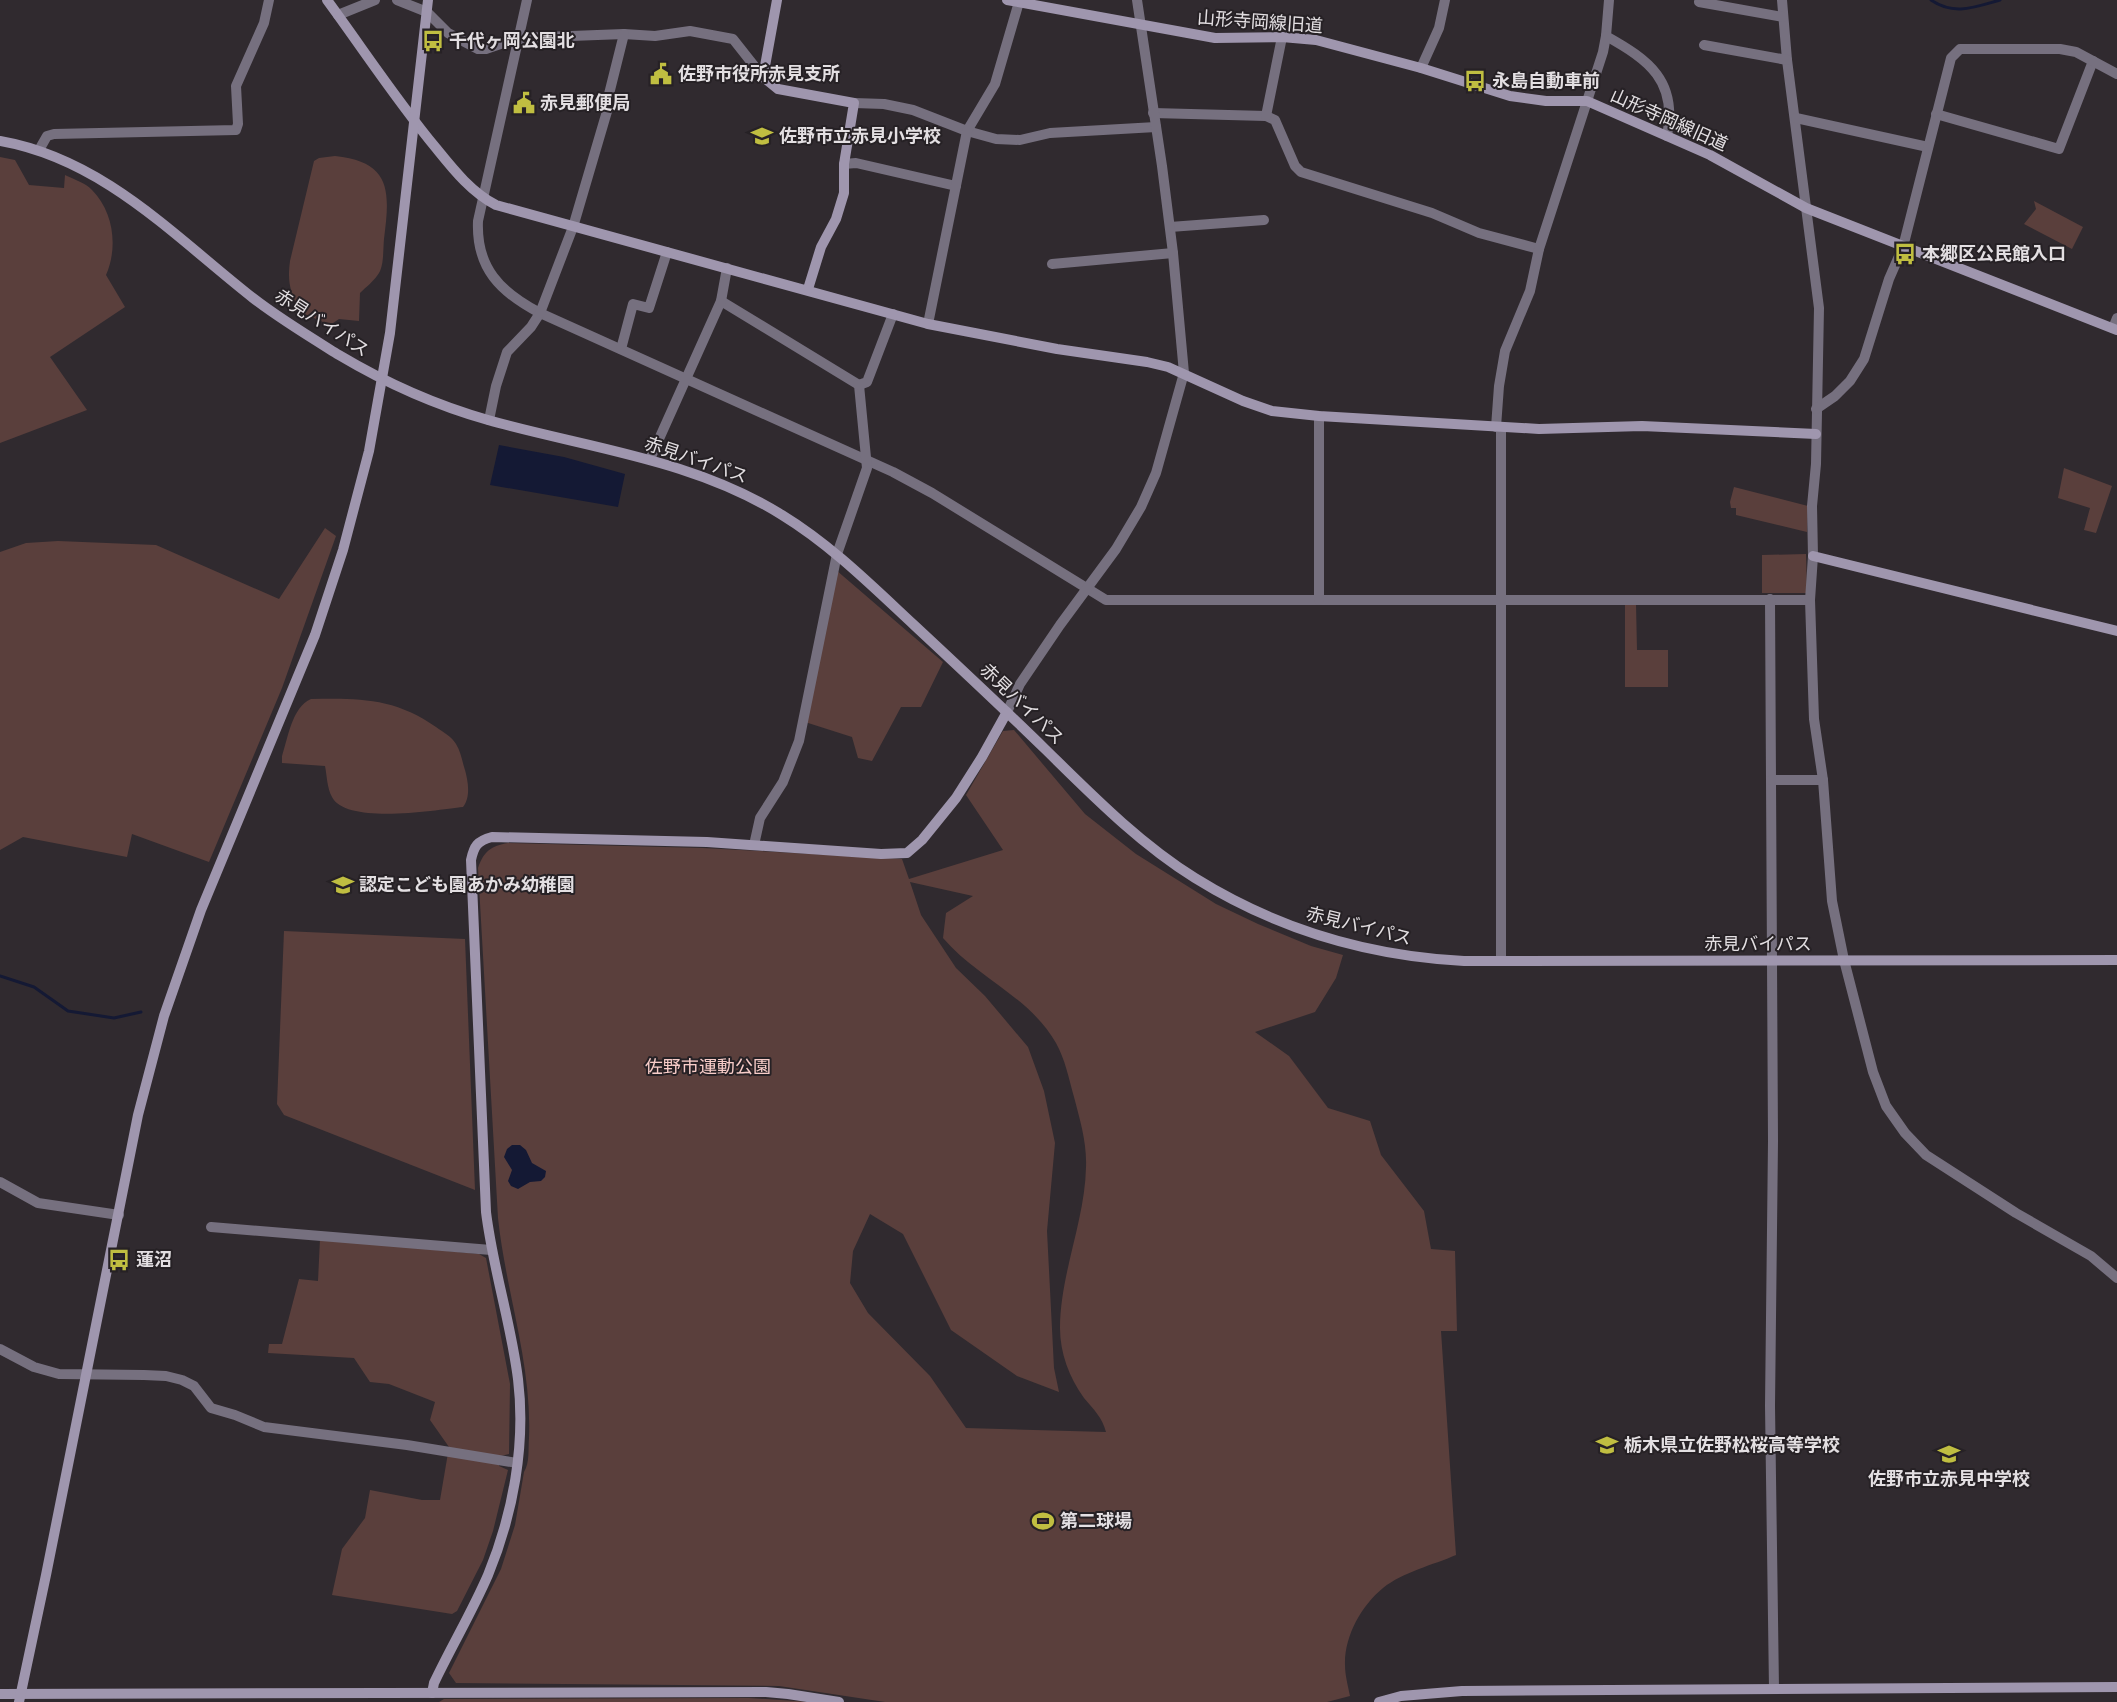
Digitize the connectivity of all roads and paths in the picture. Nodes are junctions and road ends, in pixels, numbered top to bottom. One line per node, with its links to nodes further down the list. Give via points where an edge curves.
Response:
1 (269, 0): 41 (street, via 264,23 236,86 236,130 54,134 47,136)
2 (327, 0): 16 (street)
3 (375, 0): 16 (street)
4 (397, 0): 15 (street)
5 (428, 0): 15 (street)
6 (527, 0): 22 (street)
7 (777, 0): 28 (street)
8 (1007, 0): 13 (street, 山形寺岡線旧道)
9 (1137, 0): 18 (street)
10 (1445, 0): 26 (street, via 1439,28)
11 (1782, 0): 17 (street)
12 (1607, 1): 20 (street)
13 (1019, 2): 18 (street, 山形寺岡線旧道); 37 (street, via 995,84)
14 (1698, 2): 17 (street)
15 (427, 12): 22 (street, via 448,32 478,48); 35 (street)
16 (338, 15): 35 (street)
17 (1783, 17): 24 (street)
18 (1140, 24): 21 (street, 山形寺岡線旧道, via 1215,38); 31 (street)
19 (624, 34): 22 (street); 28 (street, via 655,36 690,32 733,39); 47 (street, via 608,108)
20 (1606, 36): 29 (street); 38 (street, via 1638,54 1664,83 1669,124)
21 (1282, 37): 26 (street, 山形寺岡線旧道, via 1324,42); 33 (street)
22 (518, 38): 44 (street)
23 (1704, 45): 24 (street)
24 (1787, 60): 34 (street)
25 (2094, 62): 27 (street); 32 (street, via 2060,48 1960,48 1951,58); 32 (street, via 2059,149)
26 (1421, 68): 29 (street, 山形寺岡線旧道, via 1510,96 1546,101)
27 (2117, 74)
28 (762, 77): 30 (street, via 778,88)
29 (1587, 101): 38 (street, 山形寺岡線旧道); 50 (street)
30 (854, 103): 37 (street, via 884,104 913,110); 42 (street)
31 (1153, 113): 33 (street); 36 (street)
32 (1936, 114): 40 (street)
33 (1266, 116): 50 (street, via 1275,120 1295,166 1301,172 1432,213 1479,233)
34 (1796, 118): 40 (street); 45 (street)
35 (414, 122): 44 (street, via 454,170); 65 (street)
36 (1156, 127): 37 (street, via 1050,133 1020,140 996,139); 48 (street)
37 (967, 131): 43 (street)
38 (1667, 136): 45 (street, 山形寺岡線旧道, via 1710,155)
39 (0, 141): 41 (street, 赤見バイパス)
40 (1928, 147): 49 (street)
41 (38, 150): 65 (street, 赤見バイパス, via 65,160 118,189 256,301)
42 (844, 164): 43 (street, via 856,163); 55 (street, via 844,193 836,219 821,247)
43 (956, 186): 60 (street)
44 (483, 198): 47 (street, via 496,205); 57 (street, via 477,236 486,264 500,286)
45 (1806, 208): 49 (street, 山形寺岡線旧道); 67 (street, via 1819,308)
46 (1264, 220): 48 (street)
47 (573, 227): 51 (street); 57 (street)
48 (1170, 227): 52 (street)
49 (1903, 247): 61 (street, 山形寺岡線旧道); 67 (street, via 1889,279 1864,359 1835,396)
50 (1539, 250): 70 (street, via 1530,291 1505,351 1499,386)
51 (667, 252): 54 (street); 62 (street, via 649,308 633,304)
52 (1173, 253): 53 (street); 63 (street)
53 (1052, 264)
54 (727, 268): 55 (street); 56 (street)
55 (808, 289): 58 (street)
56 (722, 301): 64 (street); 66 (street)
57 (540, 313): 62 (street); 69 (street, via 531,328 507,352)
58 (893, 314): 60 (street); 66 (street, via 866,382)
59 (2117, 318): 61 (street)
60 (928, 324): 63 (street, via 1074,352 1147,362)
61 (2115, 329)
62 (620, 349): 64 (street)
63 (1184, 373): 68 (street, via 1243,402 1272,411); 76 (street, via 1156,473 1116,549)
64 (687, 378): 72 (street); 73 (street)
65 (383, 381): 69 (street, 赤見バイパス, via 442,406); 91 (street, via 359,492 331,590 293,692 200,910 174,984 138,1114)
66 (859, 385): 73 (street)
67 (1816, 409): 71 (street)
68 (1319, 416): 70 (street); 78 (street)
69 (489, 420): 72 (street, 赤見バイパス)
70 (1499, 427): 71 (street, via 1642,426); 79 (street)
71 (1816, 434): 75 (street)
72 (650, 459): 74 (street, 赤見バイパス, via 717,482 764,504)
73 (866, 460): 74 (street, via 867,468); 76 (street, via 932,493)
74 (837, 554): 82 (street, 赤見バイパス); 85 (street, via 799,741 783,782 760,818)
75 (1813, 556): 80 (street); 81 (street)
76 (1088, 589): 78 (street, via 1106,600); 82 (street, via 1020,684)
77 (1770, 599): 79 (street); 80 (street); 83 (street)
78 (1319, 600): 79 (street)
79 (1502, 600): 88 (street)
80 (1810, 600): 84 (street, via 1814,719)
81 (2117, 631)
82 (1007, 712): 85 (street, via 956,798 922,840 907,853); 88 (street, 赤見バイパス, via 1141,838 1192,876 1256,911 1316,935 1376,950 1436,960)
83 (1771, 780): 84 (street); 89 (street)
84 (1823, 780): 86 (street, via 1832,901)
85 (754, 845): 93 (street, via 492,837 482,839 474,846 471,860 480,1079 486,1212)
86 (1844, 960): 87 (street, 赤見バイパス); 89 (street, 赤見バイパス); 94 (street, via 1879,1091 1912,1142 1942,1167 2090,1256)
87 (2117, 960)
88 (1502, 961): 89 (street, 赤見バイパス)
89 (1770, 961): 99 (street)
90 (0, 1182): 91 (street, via 38,1204)
91 (119, 1216): 96 (street)
92 (211, 1226): 93 (street)
93 (491, 1250): 97 (street, via 518,1382 520,1424)
94 (2117, 1278)
95 (0, 1349): 96 (street, via 47,1371)
96 (86, 1374): 97 (street, via 166,1376 182,1380 194,1386 211,1408 264,1428 407,1445); 102 (street)
97 (517, 1463): 101 (street, via 510,1508 488,1576)
98 (2117, 1687): 99 (street)
99 (1774, 1689): 104 (street, via 1462,1691 1401,1696)
100 (0, 1694): 102 (street)
101 (425, 1696): 102 (street); 103 (street, via 766,1692)
102 (20, 1698)
103 (839, 1702)
104 (1378, 1702)

